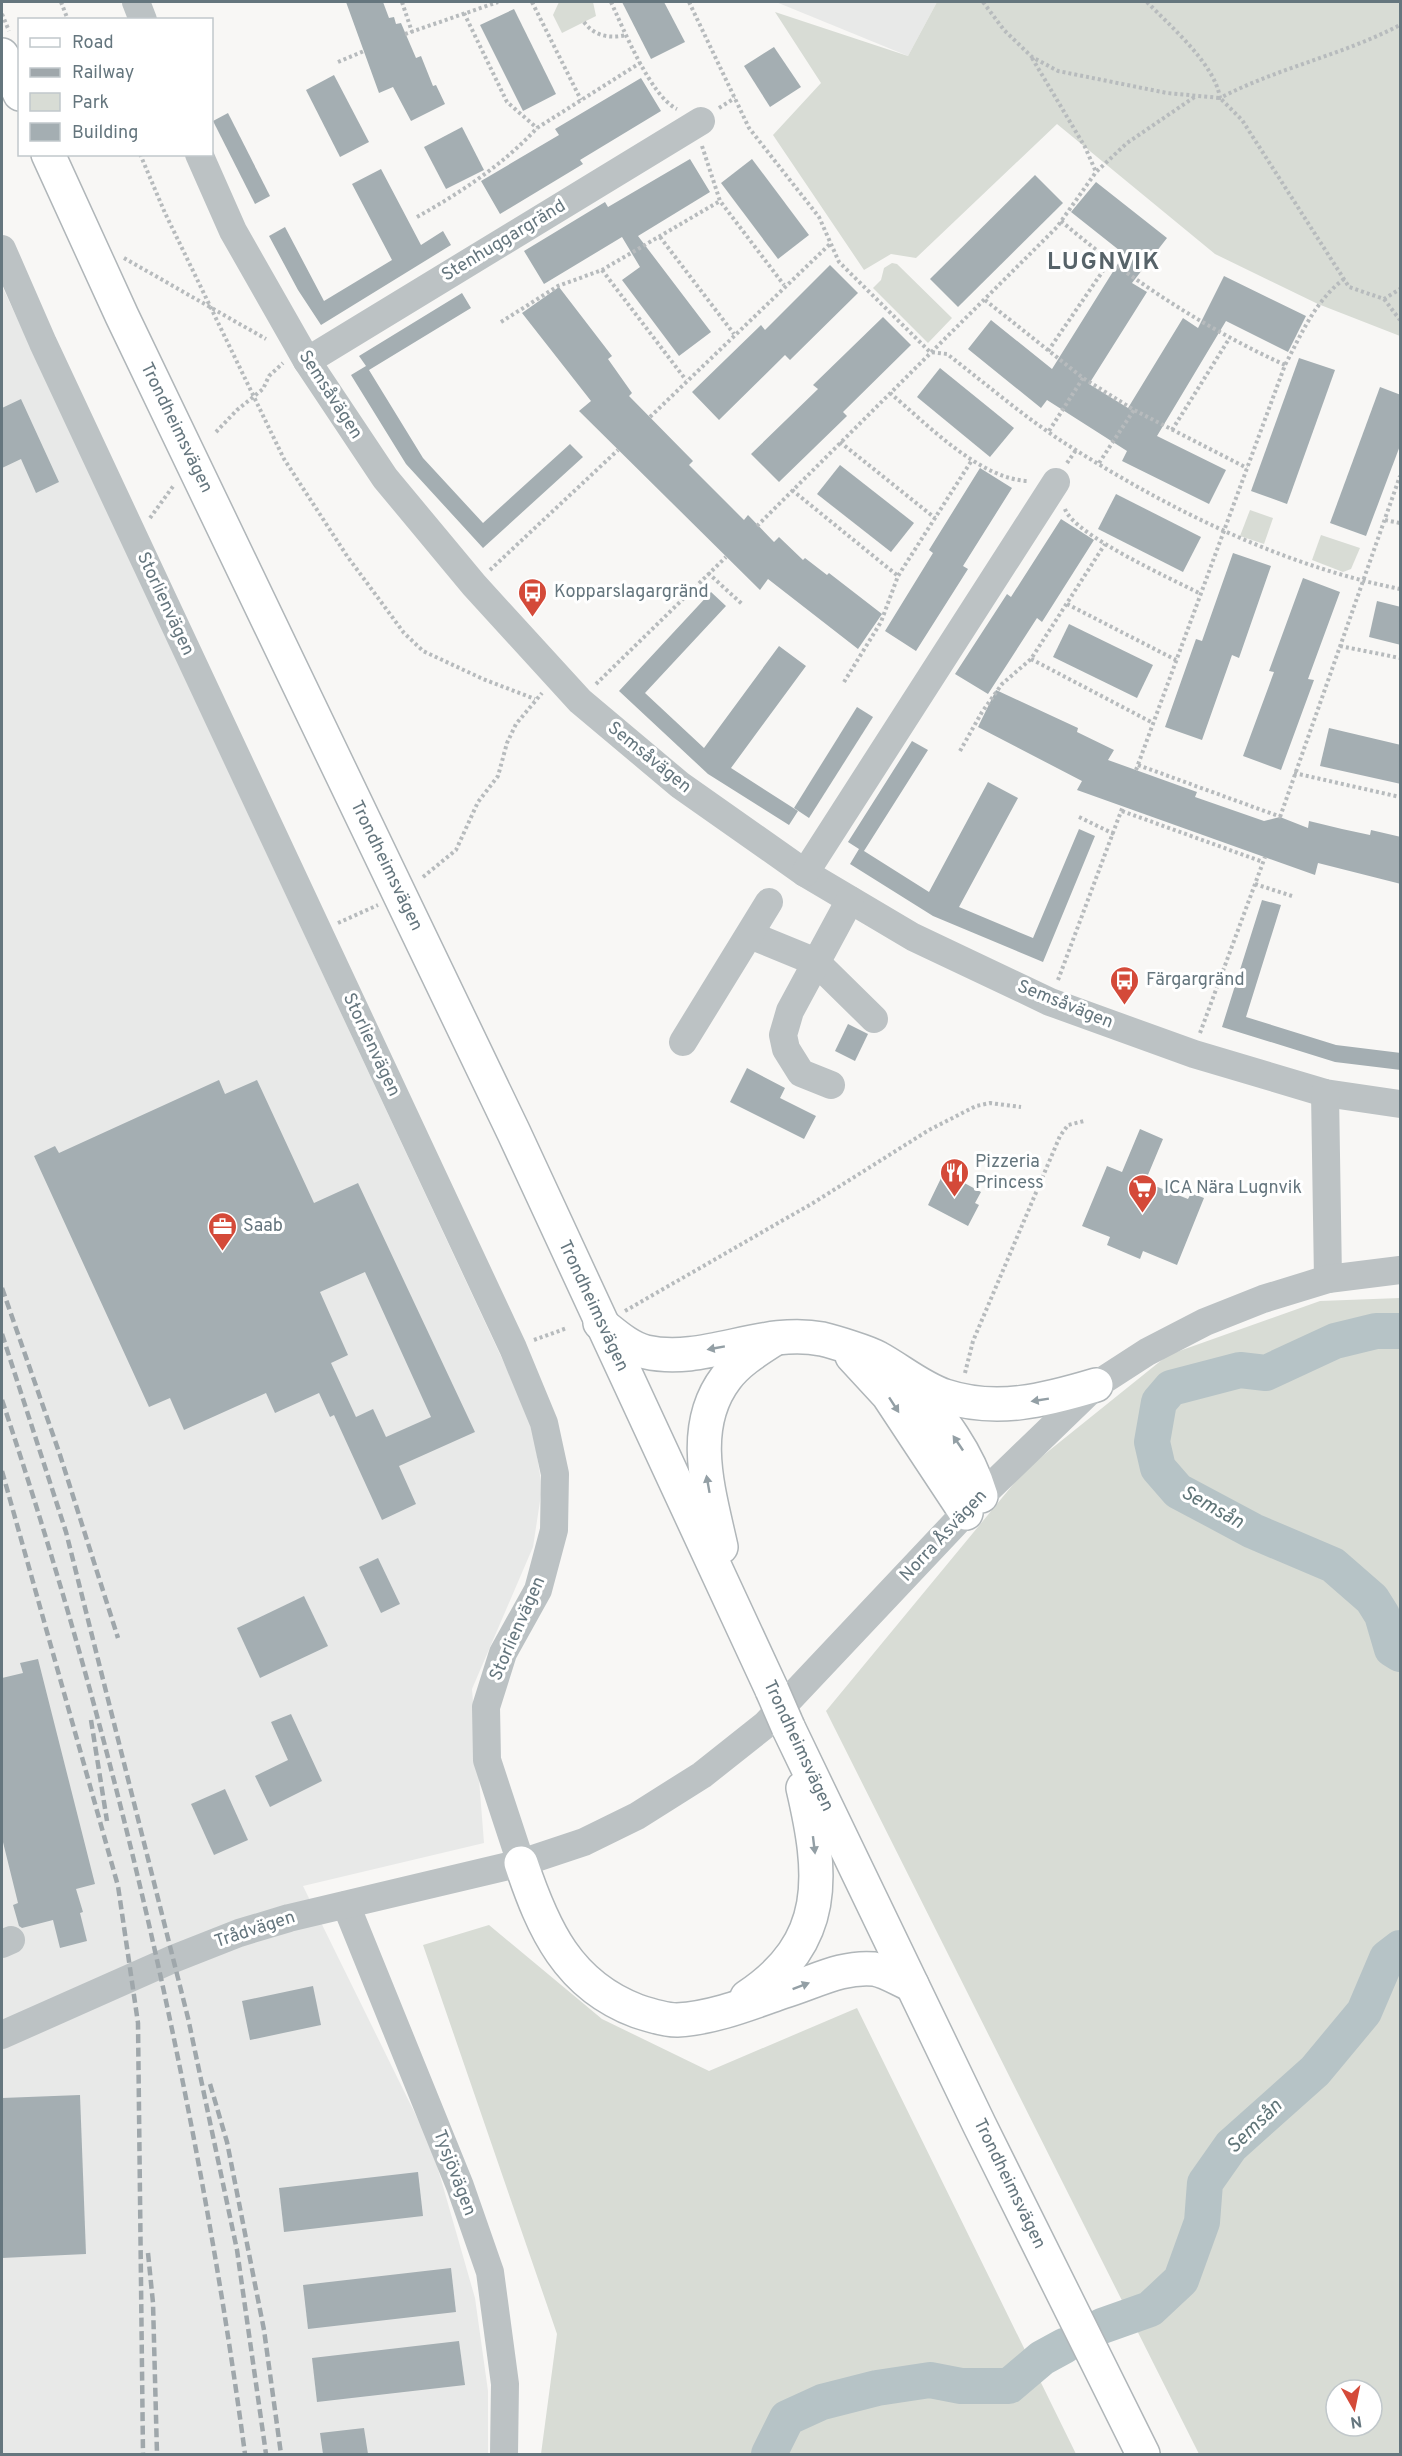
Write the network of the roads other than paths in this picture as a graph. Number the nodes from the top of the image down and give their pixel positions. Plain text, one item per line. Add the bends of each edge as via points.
1 (136, 2) edge
2 (142, 18) edge
3 (2, 55) edge
4 (18, 90) edge
5 (701, 121) dead end
6 (49, 156) edge
7 (201, 156) edge
8 (2, 249) edge
9 (300, 349) junction
10 (1056, 482) dead end
11 (805, 873) junction
12 (850, 900) junction
13 (769, 902) dead end
14 (750, 935) junction
15 (816, 962) junction
16 (874, 1019) dead end
17 (683, 1042) dead end
18 (831, 1085) dead end
19 (1324, 1093) junction
20 (1401, 1104) edge
21 (1401, 1270) edge
22 (1328, 1279) junction
23 (611, 1318) junction
24 (774, 1339) junction
25 (842, 1347) junction
26 (903, 1375) junction
27 (1096, 1385) junction
28 (974, 1505) junction
29 (733, 1603) junction
30 (784, 1691) junction
31 (788, 1727) junction
32 (521, 1863) junction
33 (346, 1905) junction
34 (912, 1985) junction
35 (726, 2011) junction
36 (2, 2035) edge
37 (504, 2454) edge
38 (1143, 2454) edge

1 - 2 street
3 - 4 main road
5 - 9 street, Stenhuggargränd
6 - 23 main road, Trondheimsvägen via 514,1133
7 - 9 street, Semsåvägen via 234,231
8 - 32 street, Storlienvägen via 513,1348 544,1424 555,1474 554,1530 538,1590 503,1653 486,1707 487,1760
9 - 11 street, Semsåvägen via 385,478 474,585 580,701 680,785
10 - 11 street
11 - 12 street, Semsåvägen
12 - 15 street
12 - 19 street, Semsåvägen via 913,937 1050,1002 1194,1054
13 - 14 street
14 - 15 street
14 - 17 street
15 - 16 street
15 - 18 street via 784,1023 783,1035 786,1049 801,1073
19 - 20 street, Semsåvägen
19 - 22 street
21 - 22 street, Norra Åsvägen
22 - 27 street, Norra Åsvägen via 1205,1322 1147,1352
24 -> 23 main road via 665,1354 644,1352 623,1341
23 - 29 main road, Trondheimsvägen
24 - 25 main road via 823,1339
29 -> 24 main road via 706,1480 706,1423 727,1377
25 - 26 main road via 876,1357
25 -> 28 main road via 888,1395
27 -> 26 main road via 1050,1399 1011,1405 944,1396
28 -> 26 main road via 969,1459
27 - 28 street, Norra Åsvägen
28 - 30 street, Norra Åsvägen
29 - 30 main road, Trondheimsvägen
30 - 31 main road, Trondheimsvägen, bridge
30 - 32 street, Norra Åsvägen via 765,1725 702,1775 637,1816 584,1842
31 - 34 main road, Trondheimsvägen
31 -> 35 main road via 812,1832 817,1871 814,1899 807,1931 796,1954 778,1973
32 - 33 street, Trådvägen
32 - 35 main road via 536,1909 561,1954 613,2002 675,2020
33 - 36 street, Trådvägen via 239,1933
33 - 37 street, Tysjövägen via 460,2186 490,2272 505,2384
35 -> 34 main road via 840,1971 877,1969
34 - 38 main road, Trondheimsvägen

